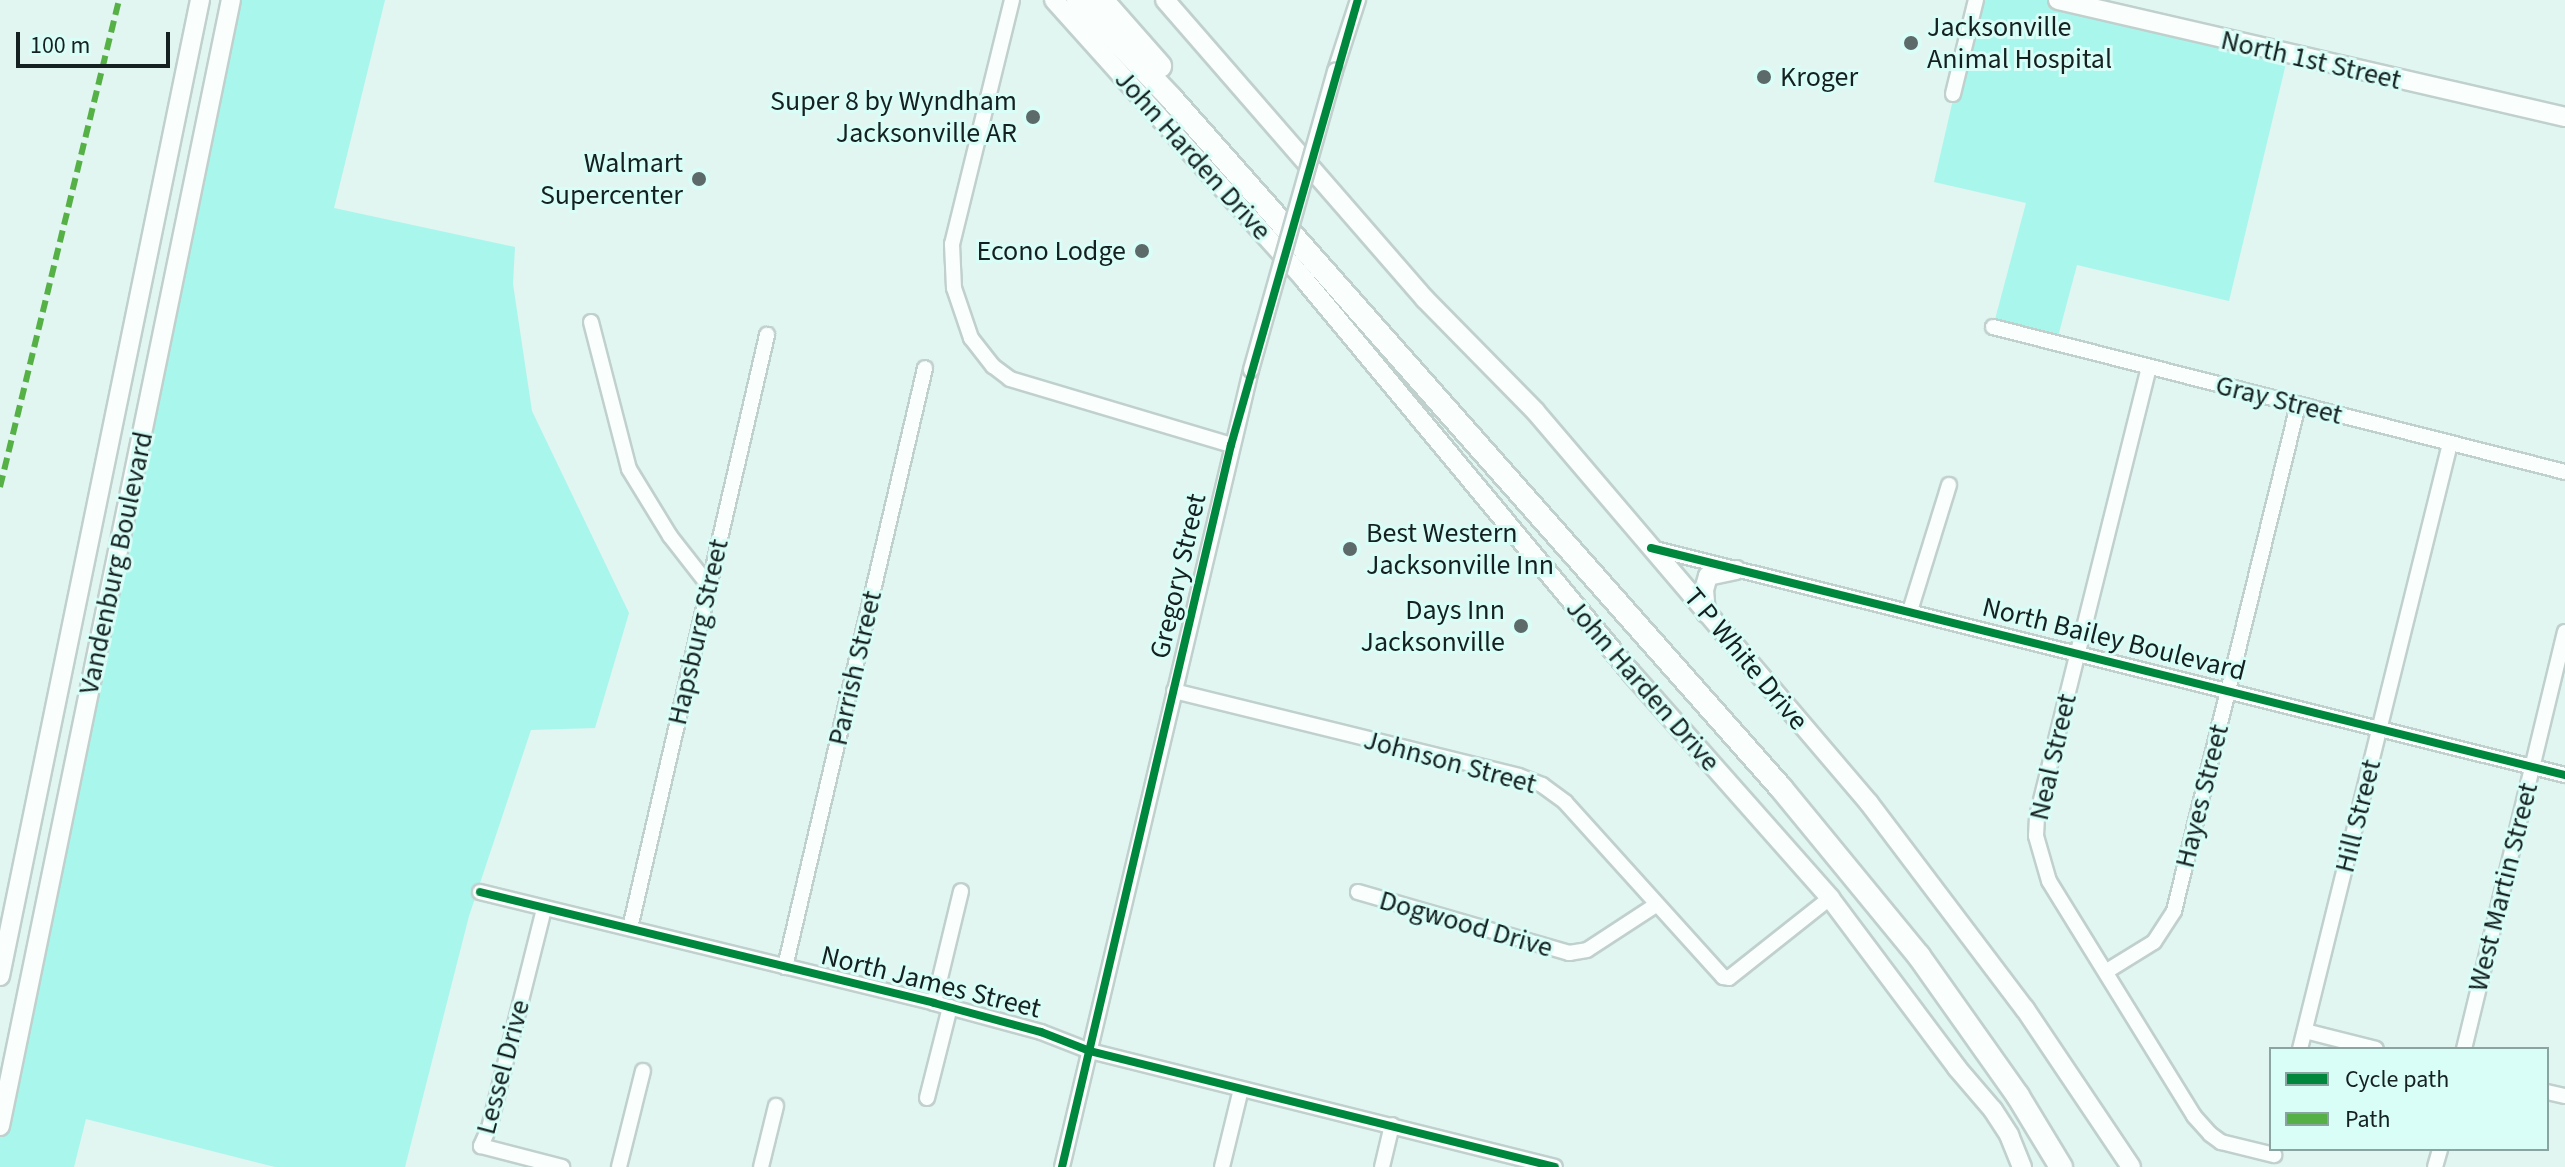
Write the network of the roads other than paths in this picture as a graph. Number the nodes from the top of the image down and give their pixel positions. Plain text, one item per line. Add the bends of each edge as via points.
1 (200, 0) edge
2 (231, 0) edge
3 (1012, 0) edge
4 (1054, 0) edge
5 (1078, 0) edge
6 (1102, 0) edge
7 (1165, 0) edge
8 (1358, 0) edge
9 (1976, 0) edge
10 (2058, 0) edge
11 (1953, 94) dead end
12 (2565, 117) edge
13 (148, 250) junction
14 (178, 257) junction
15 (591, 322) dead end
16 (1993, 327) dead end
17 (767, 335) dead end
18 (2149, 367) junction
19 (925, 368) dead end
20 (2298, 405) junction
21 (2450, 444) junction
22 (1231, 445) junction
23 (2565, 472) edge
24 (1949, 485) dead end
25 (1651, 548) junction
26 (1736, 570) junction
27 (709, 586) junction
28 (1910, 611) junction
29 (1706, 613) junction
30 (2565, 632) edge
31 (2077, 652) junction
32 (2227, 690) junction
33 (1174, 691) junction
34 (2379, 729) junction
35 (2532, 767) junction
36 (2565, 775) edge
37 (961, 891) dead end
38 (480, 892) dead end
39 (1358, 892) dead end
40 (1830, 898) junction
41 (1656, 905) junction
42 (544, 909) junction
43 (630, 928) junction
44 (785, 967) junction
45 (2107, 971) junction
46 (0, 976) edge
47 (934, 1003) junction
48 (950, 1007) junction
49 (2305, 1031) junction
50 (2301, 1047) edge
51 (2368, 1047) edge
52 (2464, 1047) edge
53 (1090, 1051) junction
54 (643, 1071) dead end
55 (1241, 1089) junction
56 (927, 1098) dead end
57 (776, 1106) dead end
58 (1392, 1125) junction
59 (0, 1126) edge
60 (2273, 1157) edge
61 (562, 1167) edge
62 (619, 1167) edge
63 (761, 1167) edge
64 (1062, 1167) edge
65 (1222, 1167) edge
66 (1382, 1167) edge
67 (1555, 1167) edge
68 (2022, 1167) edge
69 (2061, 1167) edge
70 (2074, 1167) edge
71 (2131, 1167) edge

1 - 13 main road, Vandenburg Boulevard
2 - 14 main road, Vandenburg Boulevard
3 - 22 street via 952,244 954,288 971,338 1010,379
4 - 40 main road, John Harden Drive via 1304,279 1633,675
5 - 69 highway via 1171,98 1790,799 1919,956
6 - 70 highway via 1842,842 1960,993
7 - 25 main road, T P White Drive via 1425,299 1535,411
8 - 22 street, Gregory Street, bridge
9 - 11 street
10 - 12 main road, North 1st Street
13 - 14 main road
13 - 46 main road, Vandenburg Boulevard
14 - 59 main road, Vandenburg Boulevard
15 - 27 street via 629,469
16 - 18 street, Gray Street
17 - 27 street, Hapsburg Street
18 - 20 street, Gray Street
18 - 31 street, Neal Street
19 - 44 street, Parrish Street
20 - 21 street, Gray Street
20 - 32 street, Hayes Street
21 - 23 street, Gray Street
21 - 34 street, Hill Street
22 - 33 street, Gregory Street
24 - 28 street
25 - 26 street, North Bailey Boulevard
25 - 29 main road, T P White Drive
26 - 28 street, North Bailey Boulevard
26 - 29 main road via 1708,576
27 - 43 street, Hapsburg Street
28 - 31 street, North Bailey Boulevard
29 - 71 main road, T P White Drive via 1945,899
30 - 35 street, West Martin Street
31 - 32 street, North Bailey Boulevard
31 - 45 street, Neal Street via 2036,836 2049,881
32 - 34 street, North Bailey Boulevard
32 - 45 street, Hayes Street via 2174,911 2154,942
33 - 41 street, Johnson Street via 1529,779 1565,802
33 - 53 street, Gregory Street
34 - 35 street, North Bailey Boulevard
34 - 49 street, Hill Street
35 - 36 street, North Bailey Boulevard
35 - 52 street, West Martin Street
37 - 47 street
38 - 42 street, North James Street
39 - 41 street, Dogwood Drive via 1569,953 1587,950
40 - 41 street, Johnson Street via 1729,978
40 - 68 main road, John Harden Drive via 1993,1110
42 - 43 street, North James Street
42 - 61 street, Lessel Drive via 481,1146
43 - 44 street, North James Street
44 - 47 street, North James Street
45 - 60 street, Neal Street via 2205,1130 2226,1144
47 - 48 street, North James Street
48 - 53 street, North James Street
48 - 56 street
49 - 50 street, Hill Street
49 - 51 street
53 - 55 street, North James Street
53 - 64 street, Gregory Street
54 - 62 street
55 - 58 street, North James Street
55 - 65 street
57 - 63 street
58 - 66 street
58 - 67 street, North James Street

